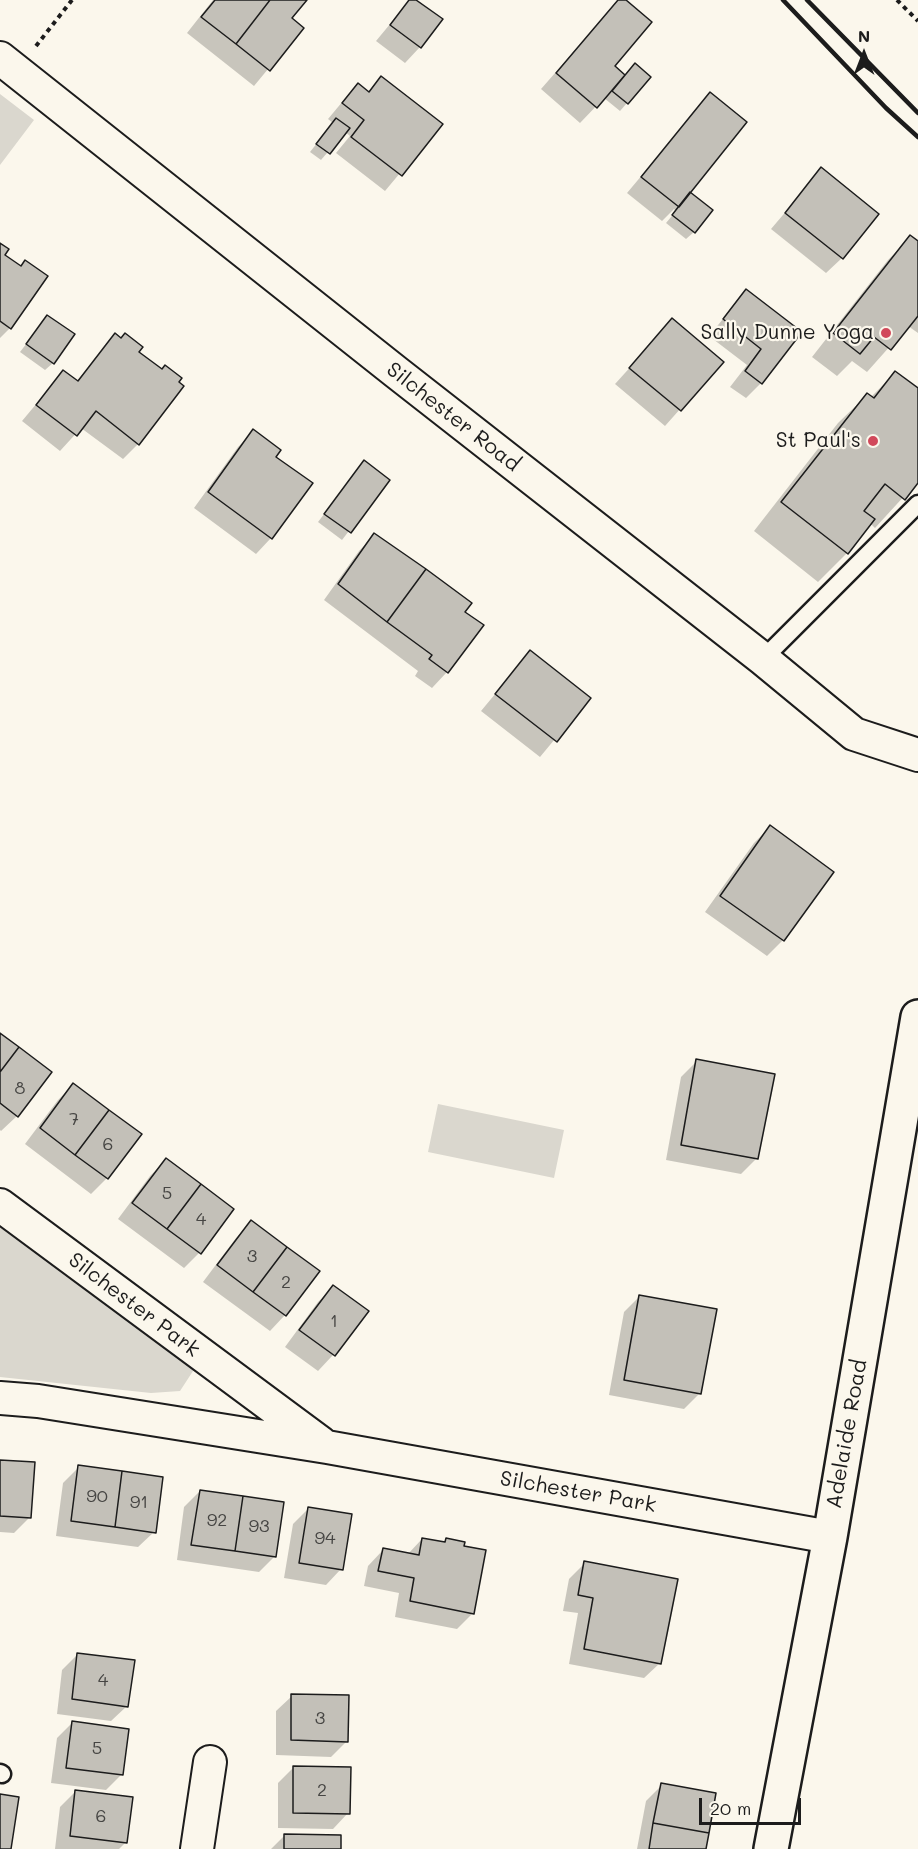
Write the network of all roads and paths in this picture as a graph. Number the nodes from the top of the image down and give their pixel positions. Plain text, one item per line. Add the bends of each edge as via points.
1 (72, 0) edge
2 (897, 0) edge
3 (918, 21) edge
4 (8, 64) edge
5 (918, 504) edge
6 (763, 659) junction
7 (918, 754) edge
8 (918, 1017) edge
9 (0, 1205) edge
10 (0, 1398) edge
11 (327, 1447) junction
12 (830, 1536) junction
13 (210, 1762) dead end
14 (197, 1849) edge
15 (771, 1849) edge

1 - 4 path
2 - 3 path
4 - 6 street, Silchester Road
5 - 6 lane
6 - 7 street, Silchester Road via 854,735
8 - 12 street, Adelaide Road
9 - 11 street, Silchester Park
10 - 11 street, Silchester Park
11 - 12 street, Silchester Park
12 - 15 street, Adelaide Road
13 - 14 street

